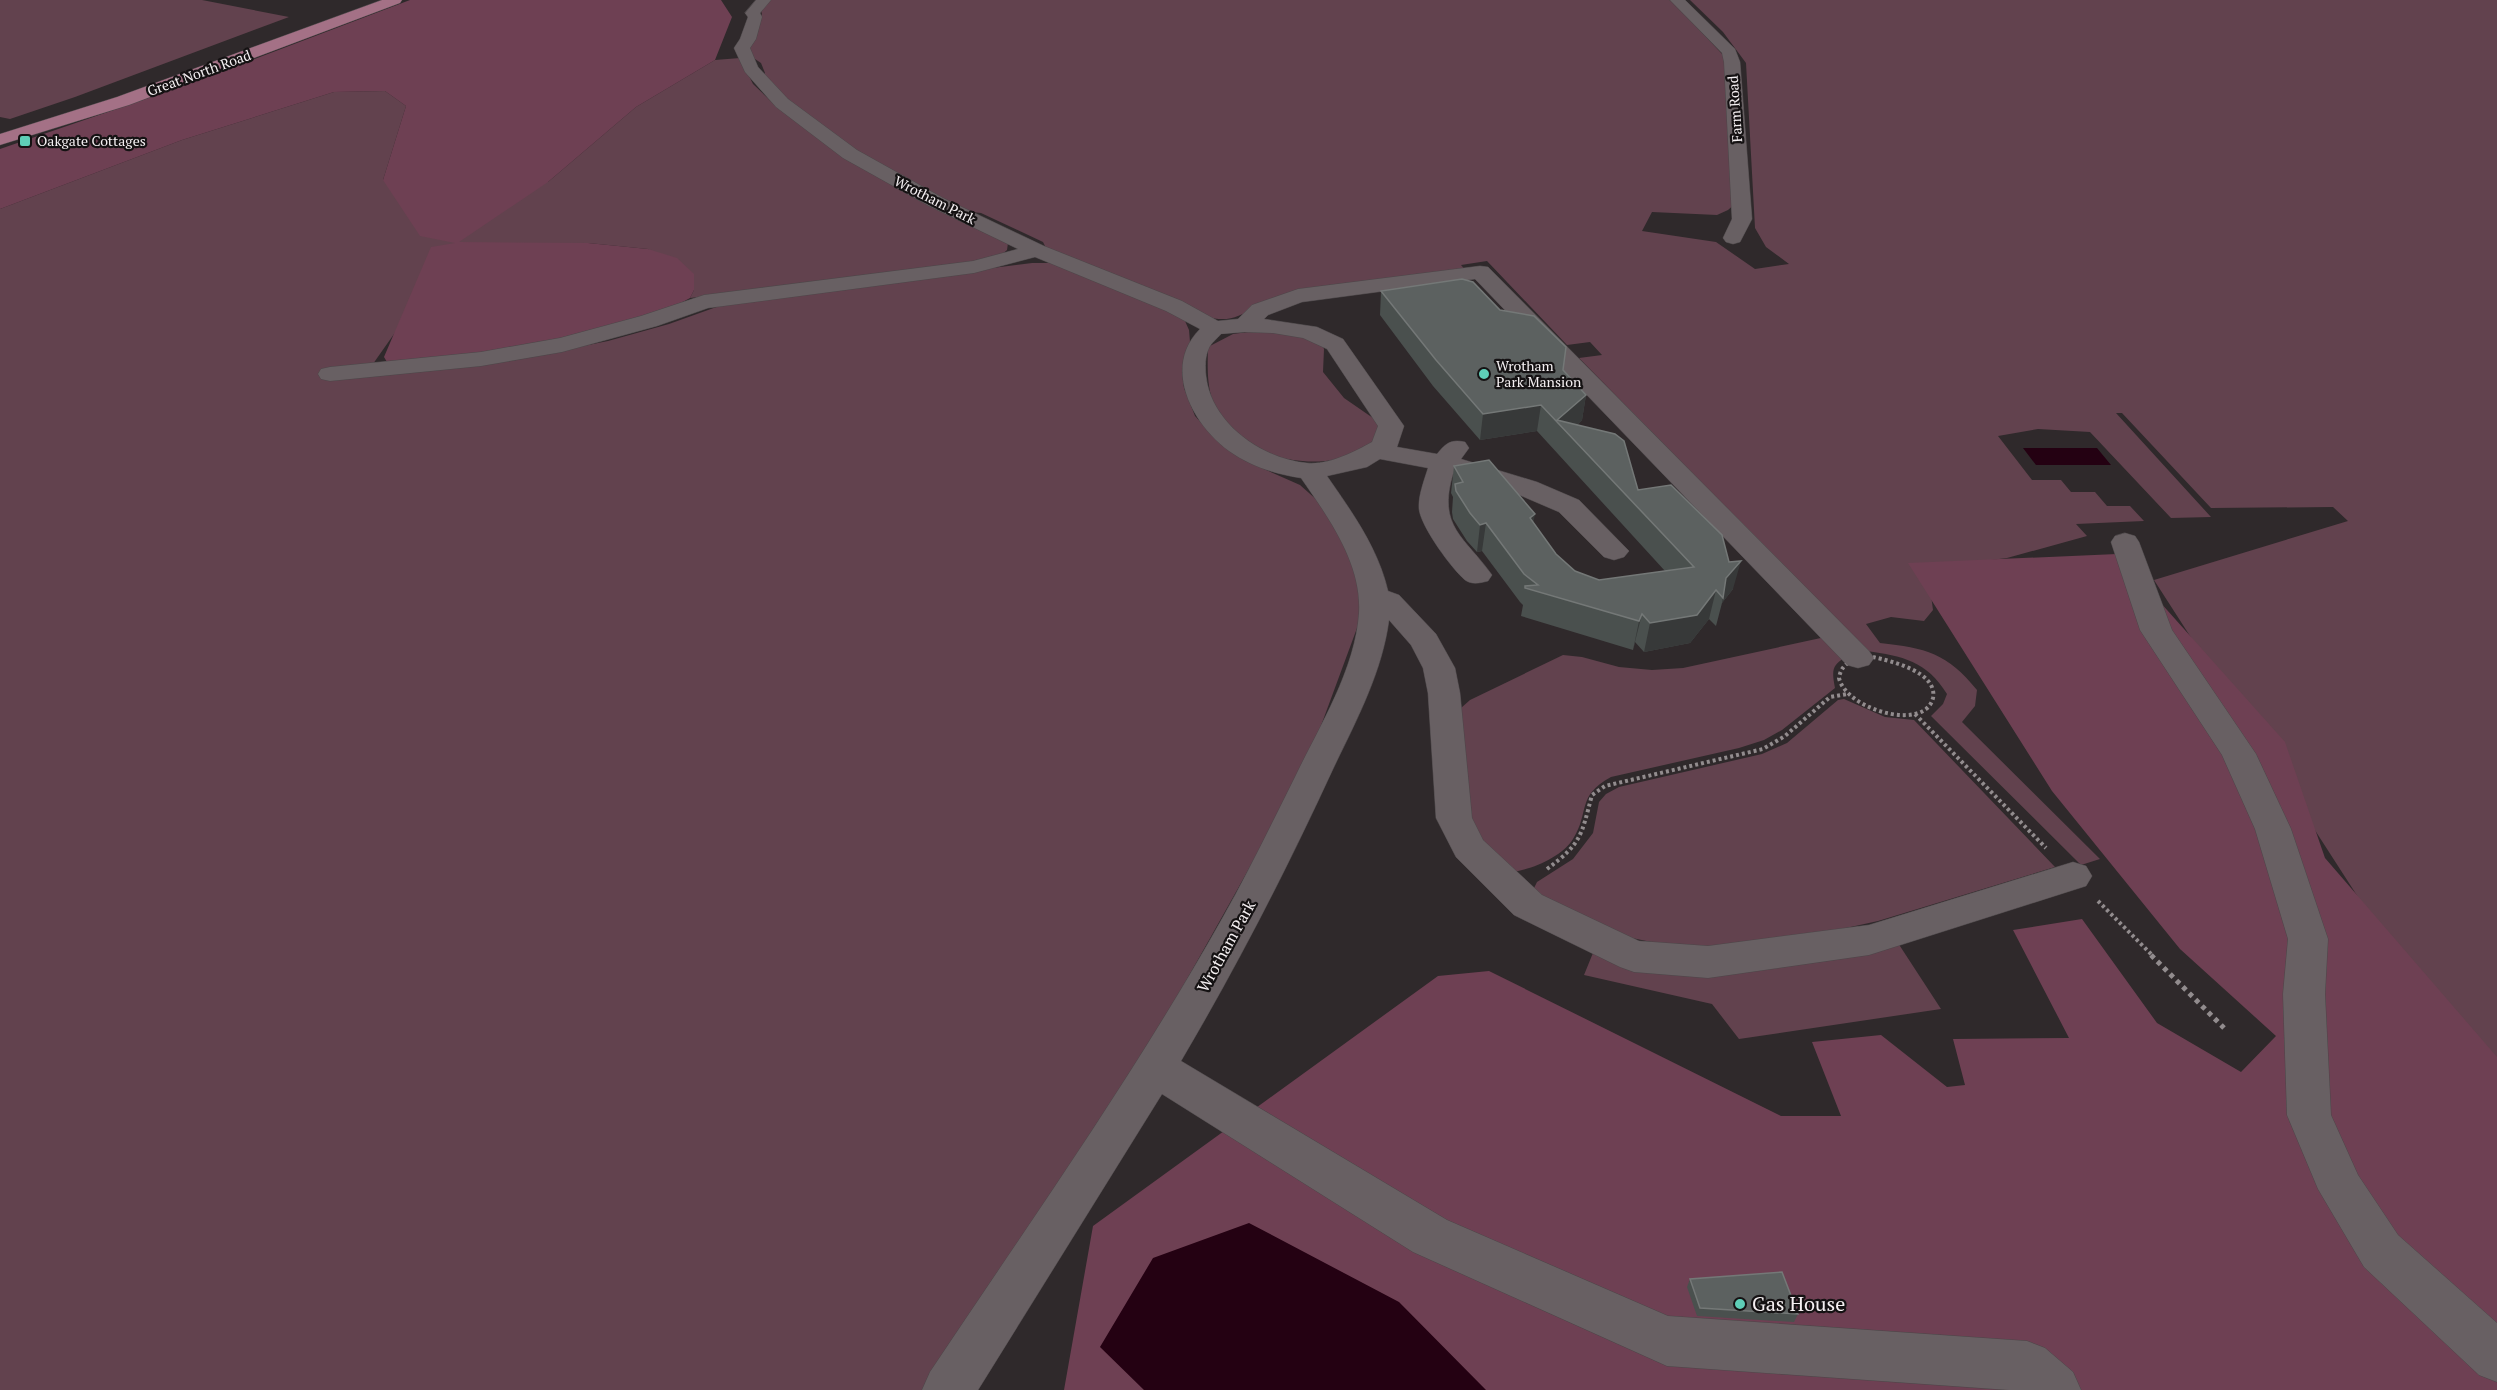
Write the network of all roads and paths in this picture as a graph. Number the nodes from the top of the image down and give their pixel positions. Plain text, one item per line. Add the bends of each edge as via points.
1 (395, 0) edge
2 (764, 0) edge
3 (1677, 0) edge
4 (0, 140) edge
5 (1733, 238) dead end
6 (1037, 250) junction
7 (1245, 325) junction
8 (1214, 328) junction
9 (330, 374) dead end
10 (1377, 451) junction
11 (1450, 456) junction
12 (1310, 472) junction
13 (2125, 542) dead end
14 (1614, 551) dead end
15 (1477, 574) dead end
16 (1372, 596) junction
17 (1858, 658) junction
18 (1847, 694) junction
19 (2073, 876) dead end
20 (1506, 886) junction
21 (1155, 1067) junction
22 (2497, 1357) edge
23 (948, 1390) edge
24 (2055, 1390) edge

1 - 4 main road, Great North Road via 166,85
2 - 6 lane, Wrotham Park via 752,13 755,17 742,48 751,69 782,103 850,154 936,202
3 - 5 lane, Farm Road via 1729,52 1732,62 1742,219
6 - 8 lane, Wrotham Park via 1174,306
6 - 9 lane via 974,267 704,302 562,345 481,359
7 - 8 lane
7 - 10 lane via 1309,332 1335,344 1391,426 1384,446
7 - 17 lane via 1260,310 1298,296 1479,272
8 - 12 lane via 1197,347 1194,374 1198,398 1212,420 1232,441 1264,462
10 - 11 lane
10 - 12 lane via 1358,461
11 - 14 lane via 1569,506
11 - 15 lane via 1435,488 1433,512 1457,553
12 - 16 lane, Wrotham Park via 1369,568
13 - 22 lane via 2156,630 2238,754 2273,829 2308,939 2304,994 2309,1115 2341,1189 2381,1251
16 - 20 lane via 1388,601 1425,641 1439,668 1454,818 1469,848
16 - 21 lane, Wrotham Park via 1375,611 1365,663 1288,832
17 - 18 path via 1848,662 1838,676
17 - 18 path via 1889,659 1918,672 1933,691 1932,701 1915,714 1901,715 1871,709
18 - 20 path via 1830,697 1785,736 1763,749 1605,786 1592,795 1581,837 1566,855 1548,869
19 - 20 lane via 1885,936 1708,962 1634,956 1528,905
21 - 23 lane, Wrotham Park
21 - 24 lane via 1430,1236 1666,1341 2027,1366

